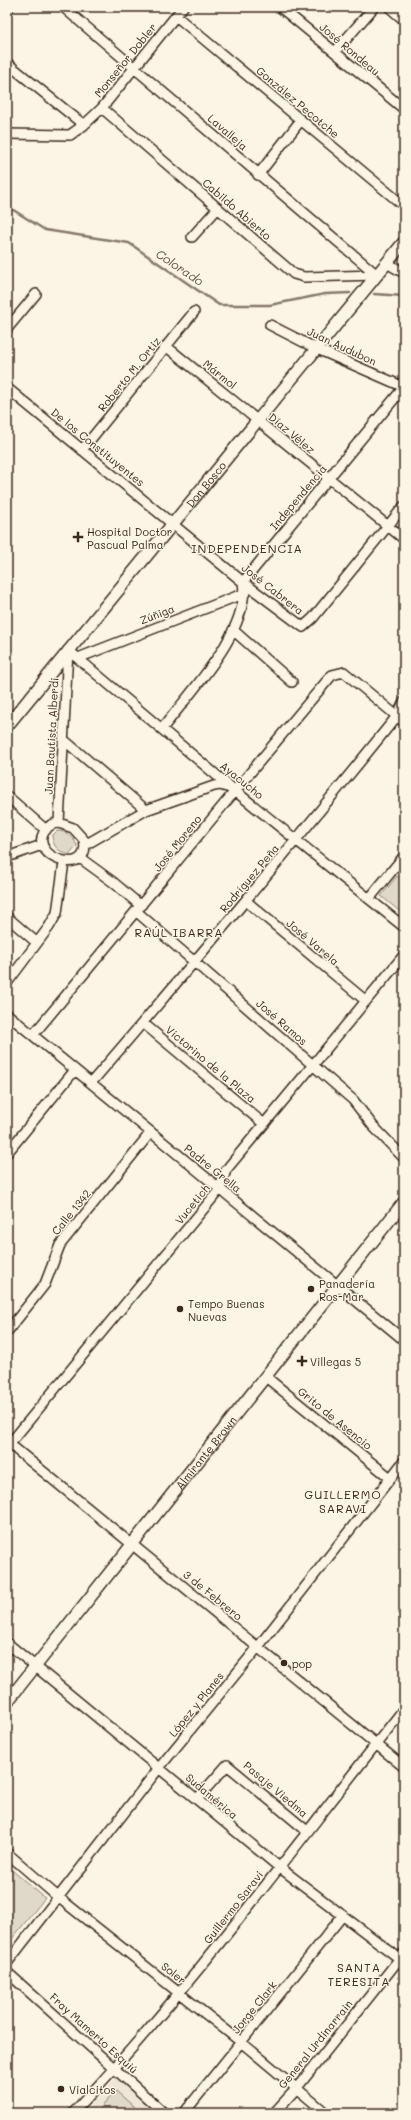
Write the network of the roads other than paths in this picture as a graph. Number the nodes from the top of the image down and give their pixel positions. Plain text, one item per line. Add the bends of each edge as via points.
1 (9, 7) edge
2 (63, 7) edge
3 (183, 7) edge
4 (282, 7) edge
5 (374, 7) edge
6 (389, 7) edge
7 (7, 10) edge
8 (176, 16) junction
9 (404, 20) edge
10 (335, 52) junction
11 (7, 63) edge
12 (135, 67) junction
13 (102, 108) junction
14 (404, 109) edge
15 (301, 120) junction
16 (84, 125) junction
17 (7, 134) edge
18 (258, 174) junction
19 (404, 206) edge
20 (218, 208) junction
21 (192, 237) dead end
22 (404, 242) edge
23 (387, 263) junction
24 (404, 273) edge
25 (377, 275) junction
26 (36, 294) dead end
27 (194, 312) dead end
28 (270, 325) dead end
29 (7, 329) edge
30 (167, 347) junction
31 (317, 349) junction
32 (404, 387) edge
33 (7, 388) edge
34 (258, 420) junction
35 (82, 450) junction
36 (329, 479) junction
37 (404, 506) edge
38 (173, 524) junction
39 (387, 526) junction
40 (404, 539) edge
41 (243, 582) junction
42 (245, 593) junction
43 (233, 630) junction
44 (68, 650) junction
45 (78, 658) junction
46 (292, 682) dead end
47 (404, 702) edge
48 (401, 719) edge
49 (7, 726) edge
50 (162, 729) junction
51 (64, 740) junction
52 (234, 790) junction
53 (7, 796) edge
54 (146, 810) junction
55 (59, 823) junction
56 (46, 830) junction
57 (297, 840) junction
58 (42, 845) junction
59 (85, 845) junction
60 (404, 856) edge
61 (7, 857) edge
62 (80, 858) junction
63 (64, 862) junction
64 (369, 899) junction
65 (246, 901) junction
66 (139, 909) junction
67 (7, 917) edge
68 (404, 927) edge
69 (36, 942) junction
70 (404, 955) edge
71 (195, 962) junction
72 (7, 983) edge
73 (366, 1001) junction
74 (7, 1014) edge
75 (143, 1023) junction
76 (33, 1035) junction
77 (313, 1064) junction
78 (75, 1070) junction
79 (91, 1083) junction
80 (264, 1124) junction
81 (151, 1132) junction
82 (7, 1152) edge
83 (404, 1158) edge
84 (220, 1189) junction
85 (404, 1202) edge
86 (337, 1285) junction
87 (7, 1332) edge
88 (404, 1340) edge
89 (266, 1377) junction
90 (8, 1445) edge
91 (404, 1461) edge
92 (390, 1477) junction
93 (132, 1545) junction
94 (7, 1643) edge
95 (258, 1647) junction
96 (35, 1666) junction
97 (7, 1702) edge
98 (404, 1709) edge
99 (376, 1744) junction
100 (404, 1767) edge
101 (159, 1768) junction
102 (197, 1799) junction
103 (307, 1831) junction
104 (7, 1852) edge
105 (279, 1867) junction
106 (58, 1897) junction
107 (343, 1915) junction
108 (403, 1958) edge
109 (7, 1963) edge
110 (7, 1972) edge
111 (180, 1994) junction
112 (241, 2042) junction
113 (115, 2068) junction
114 (296, 2089) junction
115 (73, 2113) edge
116 (164, 2113) edge
117 (184, 2113) edge
118 (274, 2113) edge
119 (326, 2113) edge

1 - 7 street
2 - 12 street, Lavalleja
3 - 8 street, Monseñor Dobler
4 - 10 street, José Rondeau
5 - 10 street
6 - 9 street
8 - 12 street, Monseñor Dobler
8 - 15 street, González Pecotche
10 - 14 street, José Rondeau
11 - 16 street
12 - 13 street, Monseñor Dobler
12 - 18 street, Lavalleja
13 - 16 street, Monseñor Dobler
13 - 20 street, Cabildo Abierto
15 - 18 street
15 - 19 street, González Pecotche
16 - 17 street via 70,135
18 - 25 street, Lavalleja
20 - 21 street
20 - 25 street, Cabildo Abierto via 294,274 304,277
22 - 23 main road, Don Bosco
23 - 24 street
23 - 25 main road, Don Bosco
25 - 31 main road, Don Bosco
26 - 29 street
27 - 30 street, Roberto M. Ortiz
28 - 31 street, Juan Audubon
30 - 34 street, Mármol
30 - 35 street, Roberto M. Ortiz
31 - 32 street, Juan Audubon
31 - 34 main road, Don Bosco
32 - 36 street, Independencia
33 - 35 street, De los Constituyentes
34 - 36 street, Díaz Vélez
34 - 38 main road, Don Bosco
35 - 38 street, De los Constituyentes
36 - 39 street, Díaz Vélez
36 - 41 street, Independencia
37 - 39 street
38 - 41 street, José Cabrera
38 - 44 main road, Don Bosco
39 - 40 street, Díaz Vélez
39 - 41 street, José Cabrera via 314,618 303,627
41 - 42 street
42 - 43 street
42 - 45 street, Zúñiga
43 - 46 street
43 - 50 street via 214,661
44 - 45 street, Ayacucho
44 - 49 main road, Don Bosco
44 - 51 street, Juan Bautista Alberdi
45 - 50 street, Ayacucho
47 - 48 street, Rodríguez Peña
48 - 52 street, José Moreno via 344,672 332,675
48 - 57 street, Rodríguez Peña
50 - 52 street, Ayacucho
51 - 54 street
51 - 55 street, Juan Bautista Alberdi
52 - 54 street via 220,785 214,786
52 - 57 street, Ayacucho
52 - 66 street, José Moreno
53 - 56 street
54 - 59 street
55 - 56 street via 48,826
55 - 59 street via 73,828 82,837
56 - 58 street
57 - 64 street, Ayacucho
57 - 65 street, Rodríguez Peña
58 - 61 street
58 - 63 street via 48,853
59 - 62 street
60 - 64 street
62 - 63 street
62 - 66 street, José Ramos via 113,882
63 - 69 street via 56,914
64 - 68 street, Ayacucho
65 - 71 street, Rodríguez Peña
65 - 73 street, José Varela
66 - 71 street, José Ramos
66 - 76 street, José Moreno
67 - 69 street
69 - 72 street
70 - 73 street, Vucetich
71 - 75 street, Rodríguez Peña
71 - 77 street, José Ramos
73 - 77 street, Vucetich
74 - 76 street, Padre Grella
75 - 79 street, Rodríguez Peña
75 - 80 street, Victorino de la Plaza
76 - 78 street, Padre Grella
77 - 80 street, Vucetich
77 - 83 street, José Ramos via 353,1100 373,1126
78 - 79 street, Padre Grella
78 - 82 street
79 - 81 street, Padre Grella
80 - 84 street, Vucetich via 226,1170
81 - 84 street, Padre Grella
81 - 87 street, Calle 1342 via 60,1245 45,1284
84 - 86 street, Padre Grella
84 - 90 street, Vucetich
85 - 86 main road, Almirante Brown
86 - 88 street, Padre Grella
86 - 89 main road, Almirante Brown
89 - 92 street, Grito de Asencio
89 - 93 main road, Almirante Brown
90 - 93 street, 3 de Febrero
91 - 92 street, López y Planes
92 - 95 street, López y Planes
93 - 95 street, 3 de Febrero
93 - 96 main road, Almirante Brown
94 - 96 street, Sudamérica
95 - 99 street, 3 de Febrero
95 - 101 street, López y Planes
96 - 97 main road, Almirante Brown
96 - 101 street, Sudamérica
98 - 99 street, Guillermo Saravi
99 - 100 street, 3 de Febrero
99 - 103 street, Guillermo Saravi
101 - 102 street, Sudamérica
101 - 106 street, López y Planes
102 - 103 street, Pasaje Viedma via 227,1765
102 - 105 street, Sudamérica
103 - 105 street, Guillermo Saravi
104 - 106 street, Soler
105 - 107 street, Sudamérica
105 - 111 street, Guillermo Saravi
106 - 109 street, López y Planes
106 - 111 street, Soler
107 - 108 street, Sudamérica
107 - 112 street, Jorge Clark
108 - 114 street, General Urdinarrain
110 - 113 street, Fray Mamerto Esquiú
111 - 112 street, Soler
111 - 113 street, Guillermo Saravi
112 - 114 street, Soler
112 - 117 street, Jorge Clark
113 - 115 street, Guillermo Saravi
113 - 116 street, Fray Mamerto Esquiú
114 - 118 street, General Urdinarrain
114 - 119 street, Soler

